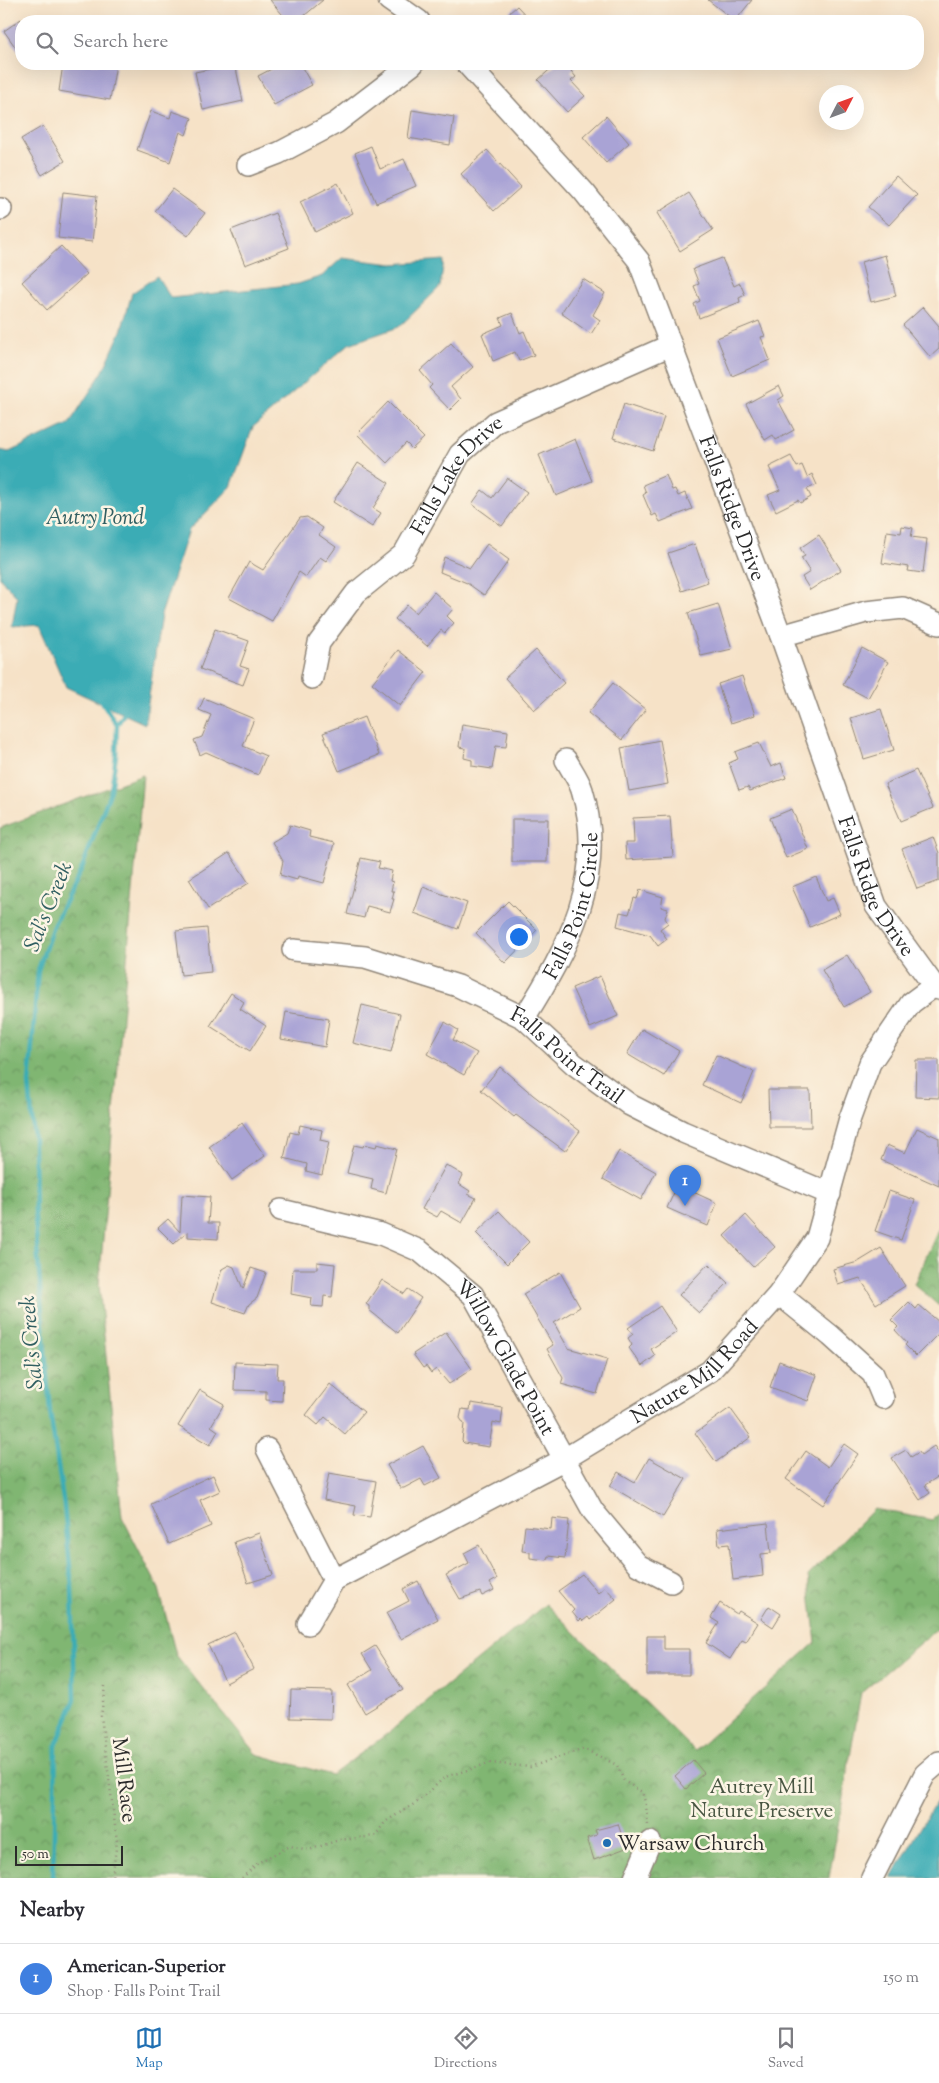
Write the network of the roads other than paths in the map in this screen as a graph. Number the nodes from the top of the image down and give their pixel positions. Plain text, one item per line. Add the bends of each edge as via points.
1 (389, 0) edge
2 (410, 15) edge
3 (405, 70) edge
4 (472, 70) edge
5 (248, 165) dead end
6 (671, 345) junction
7 (939, 624) edge
8 (781, 636) junction
9 (312, 678) dead end
10 (566, 760) dead end
11 (293, 950) dead end
12 (937, 987) edge
13 (524, 1018) junction
14 (830, 1194) junction
15 (281, 1210) dead end
16 (779, 1294) junction
17 (883, 1398) dead end
18 (266, 1449) dead end
19 (563, 1460) junction
20 (334, 1580) junction
21 (671, 1582) dead end
22 (308, 1624) dead end
23 (939, 1762) edge
24 (650, 1842) road end
25 (635, 1878) edge
26 (872, 1878) edge

1 - 2 street
3 - 5 street via 336,123 279,153
4 - 6 street, Falls Ridge Drive via 584,192 639,261
6 - 8 street, Falls Ridge Drive
6 - 9 street, Falls Lake Drive via 496,422 460,454 404,554 356,593 319,643
7 - 8 street via 903,608 866,612
8 - 12 street, Falls Ridge Drive via 876,906
10 - 13 street, Falls Point Circle via 582,789 590,831 588,878 577,922 554,970
11 - 13 street, Falls Point Trail via 365,957 458,986
12 - 14 street, Nature Mill Road via 911,1003 870,1063 850,1118
13 - 14 street, Falls Point Trail via 574,1064 630,1105 683,1132
14 - 16 street, Nature Mill Road via 817,1238
15 - 19 street, Willow Glade Point via 381,1234 420,1251 473,1294 535,1403
16 - 17 street via 873,1374
16 - 19 street, Nature Mill Road via 710,1371
18 - 20 street
19 - 20 street, Nature Mill Road
19 - 21 street, Willow Glade Point via 593,1511 638,1565
20 - 22 street
23 - 26 street via 925,1774
24 - 25 street

